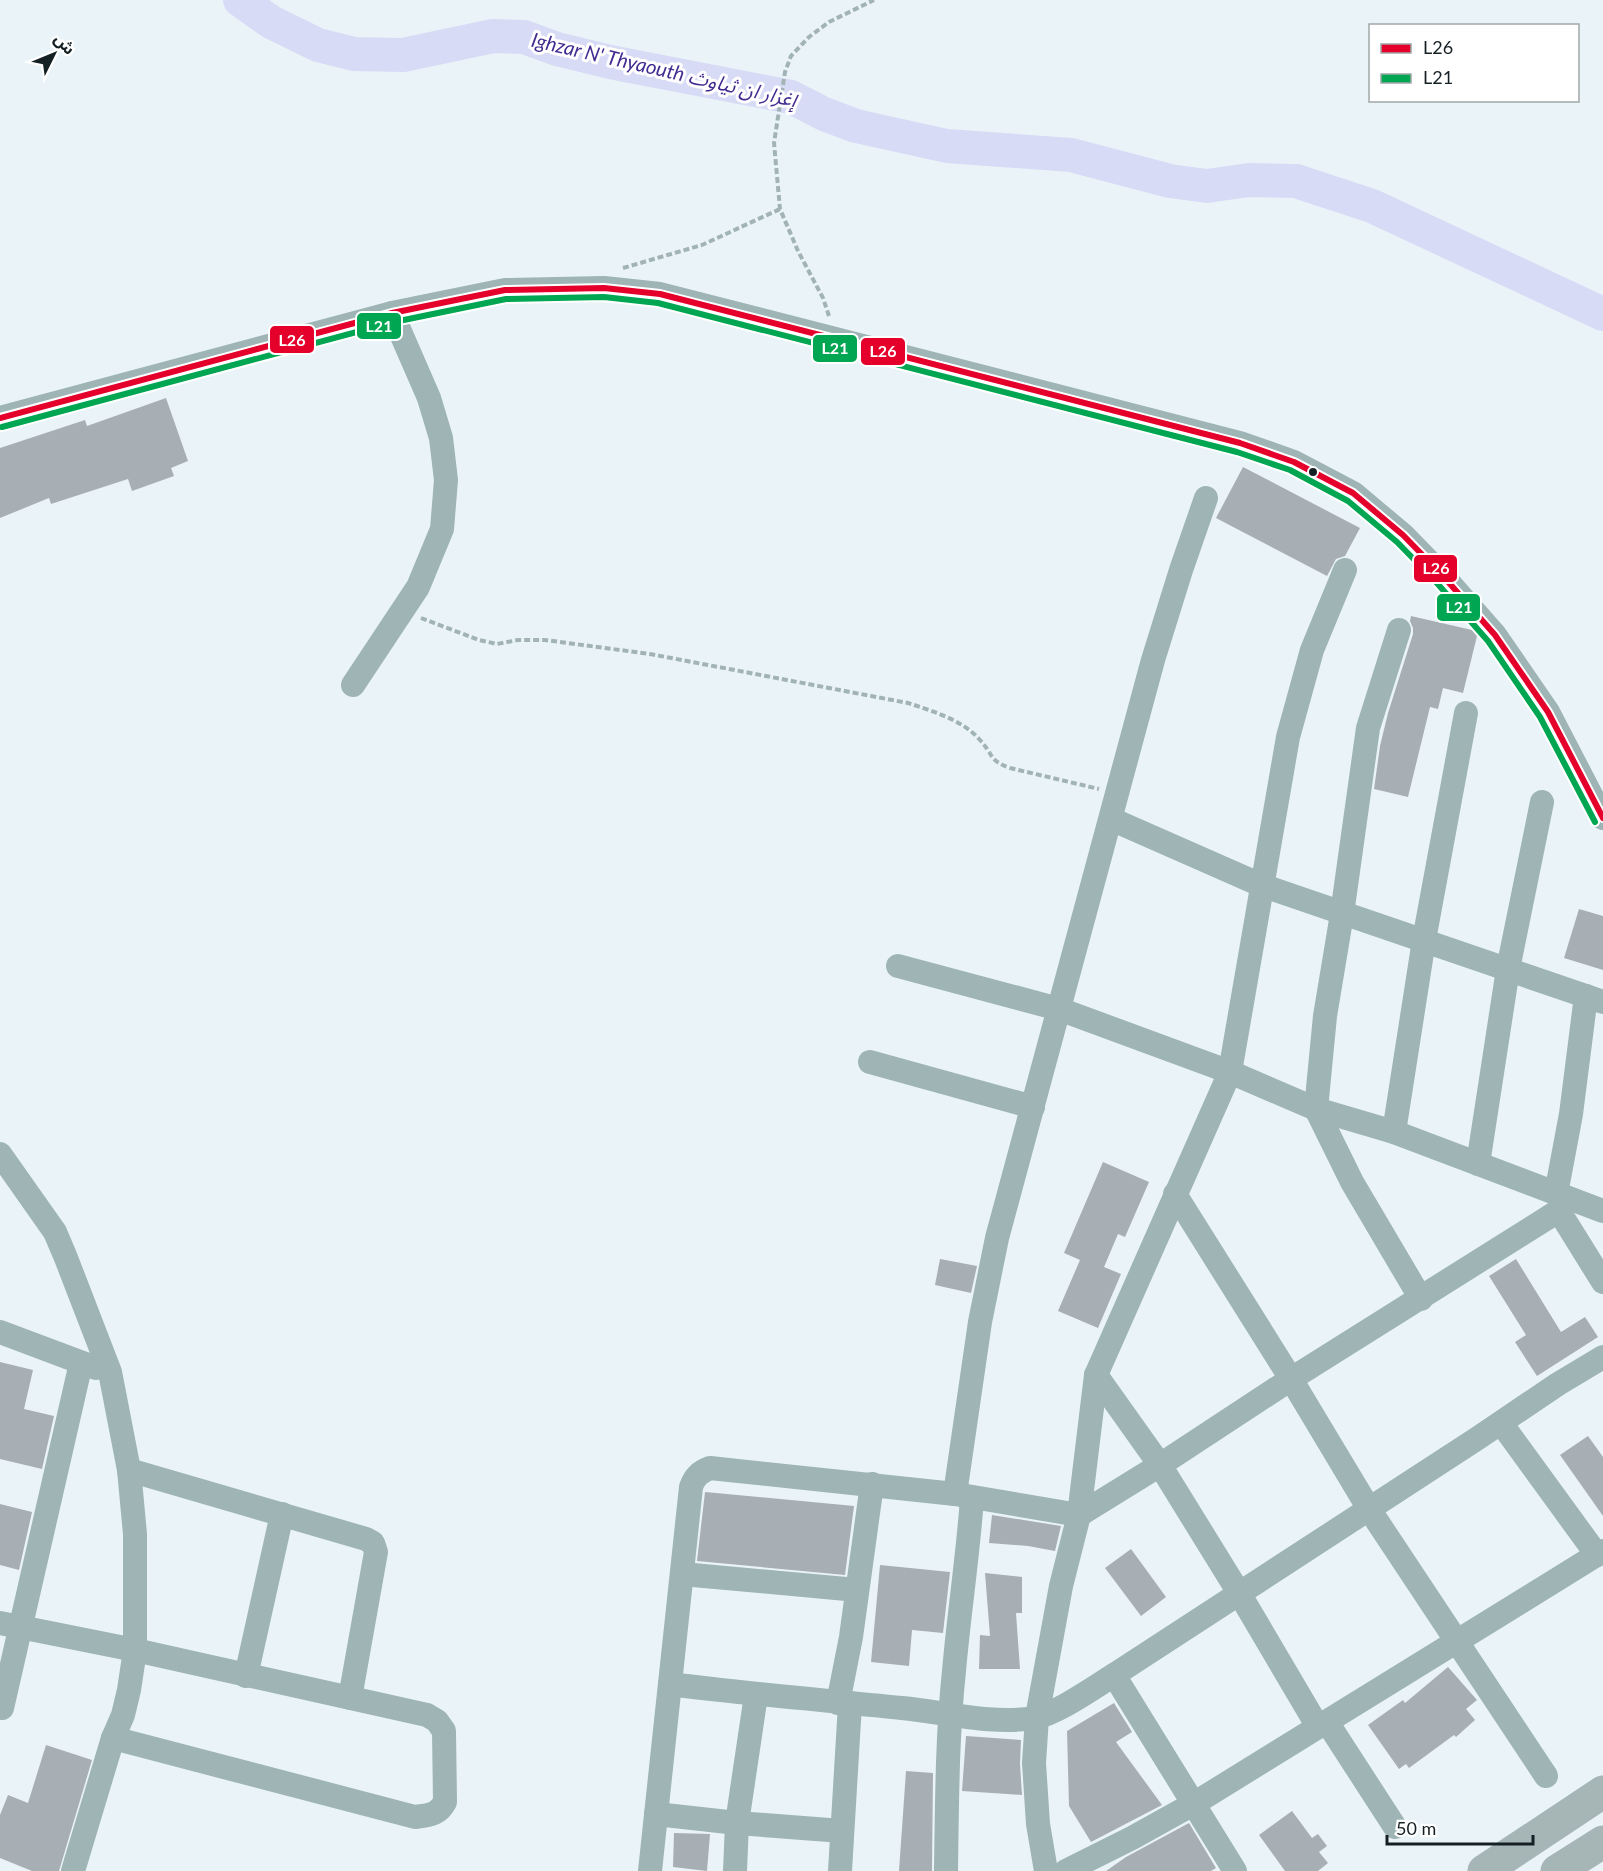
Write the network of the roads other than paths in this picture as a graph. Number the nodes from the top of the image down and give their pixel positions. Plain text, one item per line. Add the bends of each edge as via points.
1 (392, 313) junction
2 (0, 418) edge
3 (1206, 498) dead end
4 (1345, 570) dead end
5 (1399, 630) dead end
6 (353, 685) dead end
7 (1466, 713) dead end
8 (1542, 802) dead end
9 (1603, 818) edge
10 (1110, 819) junction
11 (1261, 885) junction
12 (1342, 914) junction
13 (1424, 940) junction
14 (898, 966) dead end
15 (1508, 969) junction
16 (1594, 999) edge
17 (1059, 1009) junction
18 (870, 1062) dead end
19 (1230, 1072) junction
20 (1033, 1107) junction
21 (1316, 1109) junction
22 (1394, 1132) junction
23 (0, 1154) edge
24 (1478, 1164) junction
25 (1175, 1194) junction
26 (1560, 1201) junction
27 (1603, 1211) edge
28 (1603, 1282) edge
29 (1421, 1299) junction
30 (0, 1332) edge
31 (1603, 1357) edge
32 (81, 1363) junction
33 (110, 1372) junction
34 (1096, 1375) junction
35 (1291, 1379) junction
36 (1501, 1423) junction
37 (1160, 1465) junction
38 (129, 1470) junction
39 (872, 1484) junction
40 (964, 1496) junction
41 (1369, 1509) junction
42 (282, 1514) junction
43 (1079, 1515) junction
44 (1600, 1553) edge
45 (682, 1574) junction
46 (857, 1590) junction
47 (1239, 1593) junction
48 (11, 1625) edge
49 (1457, 1640) junction
50 (135, 1650) junction
51 (1114, 1675) junction
52 (246, 1676) junction
53 (670, 1684) junction
54 (756, 1695) junction
55 (350, 1698) junction
56 (844, 1703) junction
57 (2, 1708) dead end
58 (952, 1714) junction
59 (1037, 1717) junction
60 (1323, 1725) junction
61 (113, 1738) junction
62 (1546, 1776) dead end
63 (1603, 1792) edge
64 (1195, 1803) junction
65 (656, 1814) junction
66 (737, 1823) junction
67 (1395, 1827) dead end
68 (842, 1831) junction
69 (1603, 1842) edge
70 (73, 1871) edge
71 (650, 1871) edge
72 (735, 1871) edge
73 (840, 1871) edge
74 (946, 1871) edge
75 (1046, 1871) edge
76 (1066, 1871) edge
77 (1235, 1871) edge
78 (1484, 1871) edge
79 (1557, 1871) edge

1 - 2 street
1 - 6 street via 429,398 441,438 446,480 442,529 418,587
1 - 9 street via 505,290 604,288 660,294 1240,443 1294,462 1353,493 1403,535 1495,635 1548,712
3 - 10 street via 1153,660
4 - 11 street via 1312,650 1288,736
5 - 12 street via 1368,728
7 - 13 street
8 - 15 street
10 - 11 street
10 - 17 street
11 - 12 street
11 - 19 street
12 - 13 street
12 - 21 street via 1325,1016
13 - 15 street
13 - 22 street
14 - 17 street
15 - 16 street
15 - 24 street
16 - 26 street via 1571,1114
17 - 19 street
17 - 20 street
18 - 20 street
19 - 21 street
19 - 25 street
20 - 40 street via 997,1238 980,1322
21 - 22 street
21 - 29 street via 1352,1182
22 - 24 street
23 - 33 street via 55,1232
24 - 26 street
25 - 34 street
25 - 35 street
26 - 27 street
26 - 28 street via 1574,1238
26 - 29 street
29 - 35 street
30 - 32 street
31 - 36 street
32 - 33 street
32 - 48 street
33 - 38 street
34 - 37 street
34 - 43 street
35 - 37 street
35 - 41 street
36 - 41 street
36 - 44 street
37 - 43 street
37 - 47 street
38 - 42 street
38 - 50 street via 135,1534
39 - 40 street
39 - 45 street via 710,1467 700,1472 691,1487
39 - 46 street
40 - 43 street
40 - 58 street via 966,1572
41 - 47 street
41 - 49 street
42 - 52 street
42 - 55 street via 373,1543 376,1552
43 - 59 street via 1060,1586
44 - 49 street
45 - 46 street
45 - 53 street
46 - 56 street
47 - 51 street
47 - 60 street
48 - 50 street
48 - 57 street
49 - 60 street
49 - 62 street
50 - 52 street
50 - 61 street via 123,1715
51 - 59 street via 1071,1702
51 - 64 street
52 - 55 street
53 - 54 street
53 - 65 street
54 - 56 street
54 - 66 street
55 - 61 street via 427,1715 437,1721 444,1731 445,1802 441,1810 415,1817
56 - 58 street
56 - 68 street
58 - 59 street via 1012,1720
58 - 74 street
59 - 75 street via 1035,1773
60 - 64 street
60 - 67 street
61 - 70 street
63 - 78 highway
64 - 76 street
64 - 77 street
65 - 66 street
65 - 71 street
66 - 68 street
66 - 72 street
68 - 73 street
69 - 79 highway

